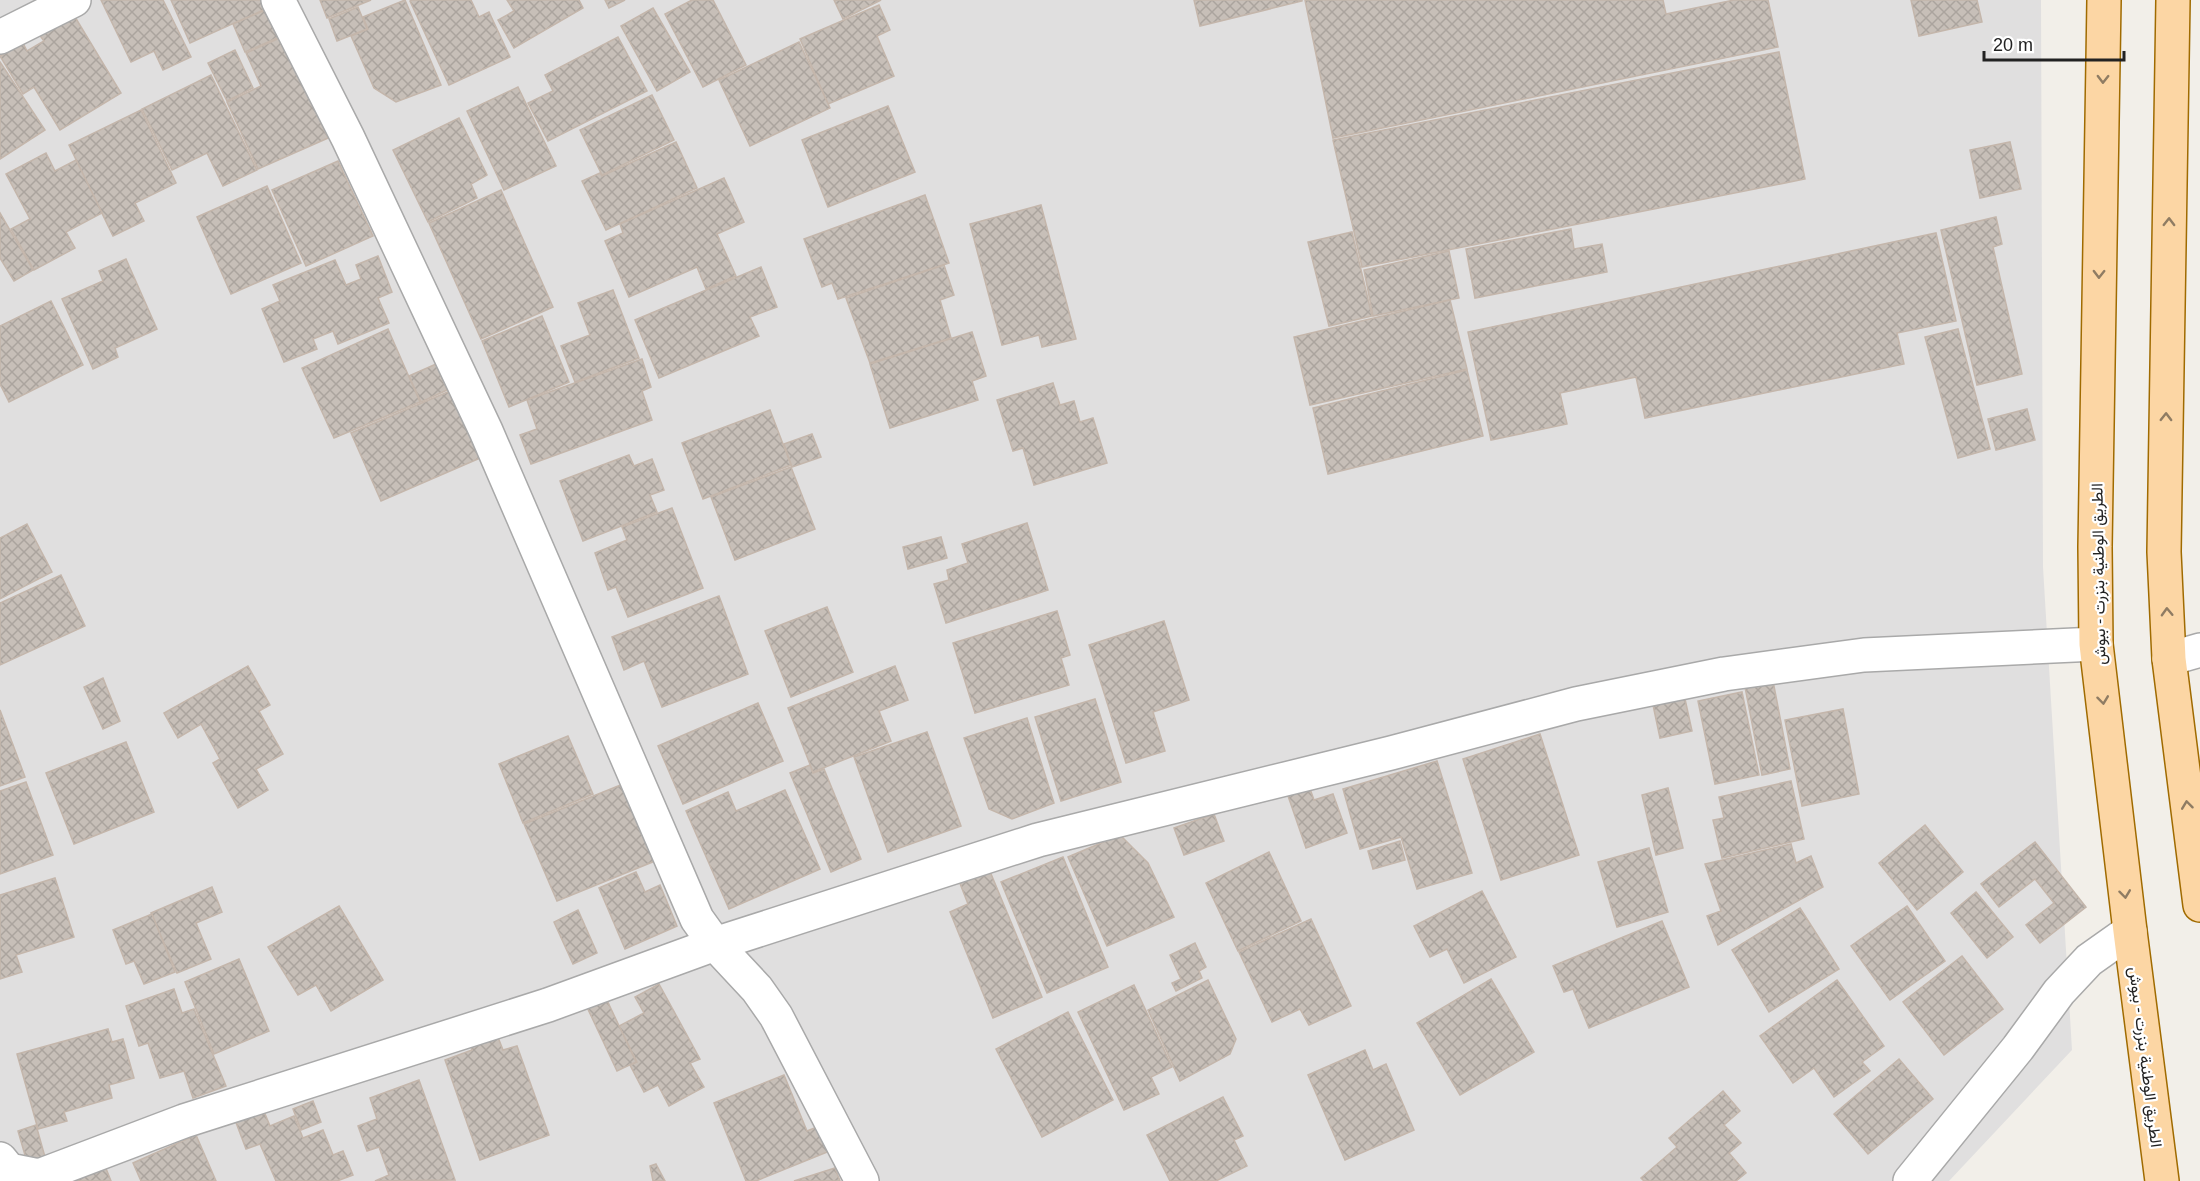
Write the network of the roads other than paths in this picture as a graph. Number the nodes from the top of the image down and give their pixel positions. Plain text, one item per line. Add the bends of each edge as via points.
1 (74, 0) edge
2 (278, 0) edge
3 (2104, 0) edge
4 (2173, 0) edge
5 (0, 37) edge
6 (2096, 644) junction
7 (2200, 650) edge
8 (2169, 659) junction
9 (2200, 905) edge
10 (2130, 931) junction
11 (715, 944) junction
12 (0, 1159) edge
13 (862, 1181) edge
14 (1910, 1181) edge
15 (2162, 1181) edge

1 - 5 street
2 - 11 street via 482,421 697,919
3 -> 6 main road, الطريق الوطنية بنزرت - ببوش
8 -> 4 main road via 2164,552
6 -> 10 main road, الطريق الوطنية بنزرت - ببوش
6 - 11 street via 1864,655 1724,674 1576,704 1038,840
7 - 8 street
9 -> 8 main road
10 - 14 street via 2089,960 2059,992
10 - 15 main road, الطريق الوطنية بنزرت - ببوش
11 - 12 street via 548,1005 184,1121 39,1176 9,1170
11 - 13 street via 776,1016

